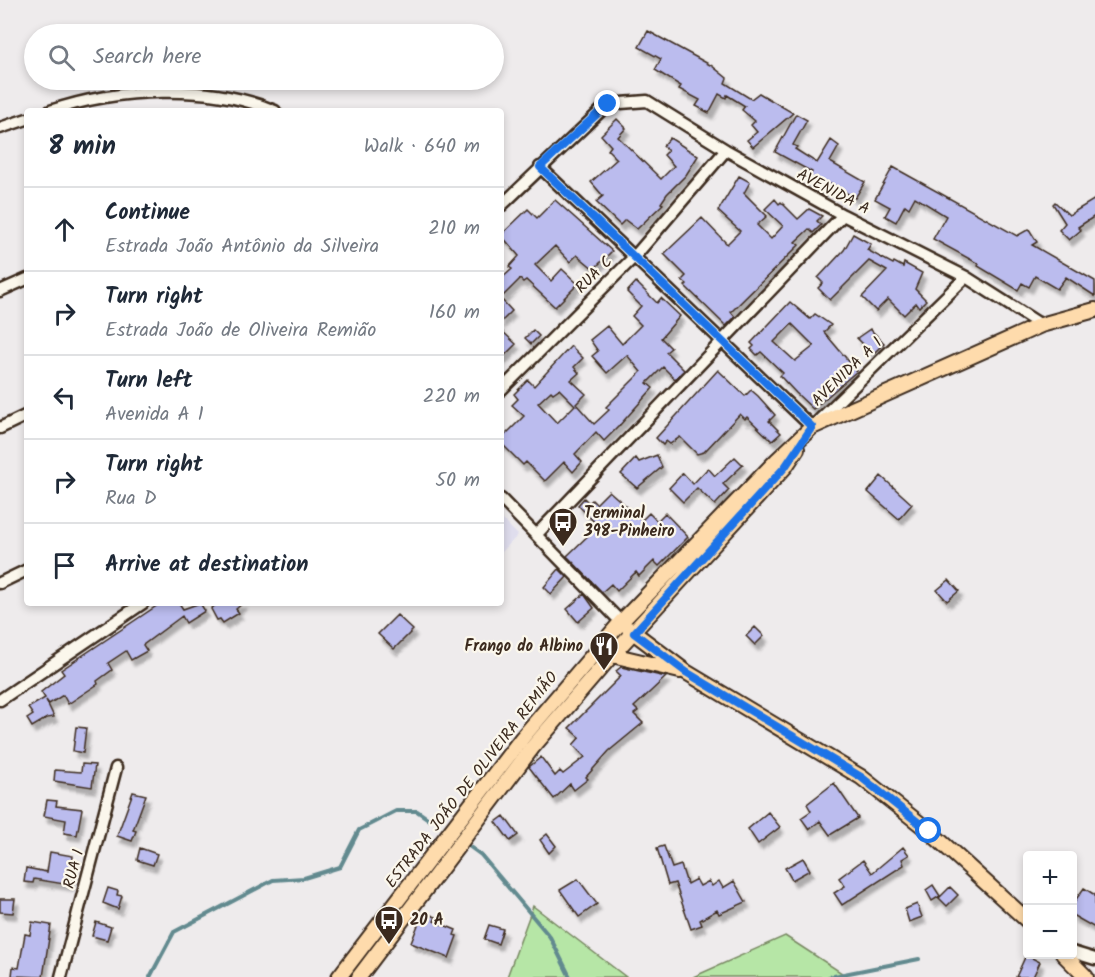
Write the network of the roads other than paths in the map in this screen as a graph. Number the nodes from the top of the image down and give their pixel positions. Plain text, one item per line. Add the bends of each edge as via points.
1 (59, 108) edge
2 (268, 108) edge
3 (24, 120) edge
4 (0, 128) edge
5 (726, 150) junction
6 (540, 167) junction
7 (504, 203) edge
8 (843, 215) junction
9 (635, 256) junction
10 (966, 277) junction
11 (24, 280) edge
12 (0, 291) edge
13 (1095, 310) edge
14 (1041, 325) junction
15 (723, 342) junction
16 (504, 387) edge
17 (24, 416) edge
18 (812, 427) junction
19 (0, 428) edge
20 (504, 502) edge
21 (537, 534) junction
22 (24, 571) edge
23 (0, 583) edge
24 (139, 606) edge
25 (621, 622) junction
26 (634, 633) junction
27 (612, 655) junction
28 (686, 672) junction
29 (0, 700) edge
30 (116, 768) dead end
31 (1023, 916) edge
32 (1077, 954) edge
33 (1068, 959) edge
34 (1095, 959) edge
35 (61, 977) edge
36 (339, 977) edge
37 (358, 977) edge
38 (1086, 977) edge

1 - 2 street via 80,101 180,91 248,99
3 - 4 street
5 - 6 street, AVENIDA A via 647,101 633,100 608,104
5 - 8 street, AVENIDA A
5 - 9 street, RUA C
6 - 7 street
6 - 9 street, AVENIDA A 1
8 - 10 street, AVENIDA A
8 - 15 street
9 - 15 street, AVENIDA A 1
9 - 16 street, RUA C
10 - 14 street, AVENIDA A
10 - 18 street, AVENIDA A 1
11 - 12 street
13 - 14 main road, ESTRADA JOÃO DE OLIVEIRA REMIÃO
14 - 18 main road, ESTRADA JOÃO DE OLIVEIRA REMIÃO
15 - 18 street, AVENIDA A 1
15 - 21 street
17 - 19 street
18 - 25 main road, ESTRADA JOÃO DE OLIVEIRA REMIÃO
18 - 26 main road, ESTRADA JOÃO DE OLIVEIRA REMIÃO via 785,467
20 - 21 street
21 - 25 street
22 - 23 street
24 - 29 street
25 - 26 main road
25 - 27 main road via 608,644
25 - 36 main road, ESTRADA JOÃO DE OLIVEIRA REMIÃO via 522,738
26 - 27 main road, ESTRADA JOÃO DE OLIVEIRA REMIÃO
26 - 28 main road
27 - 28 main road
27 - 37 main road, ESTRADA JOÃO DE OLIVEIRA REMIÃO via 532,748
28 - 31 main road via 861,777 929,831
30 - 35 street, RUA 1
32 - 34 street
33 - 38 main road

